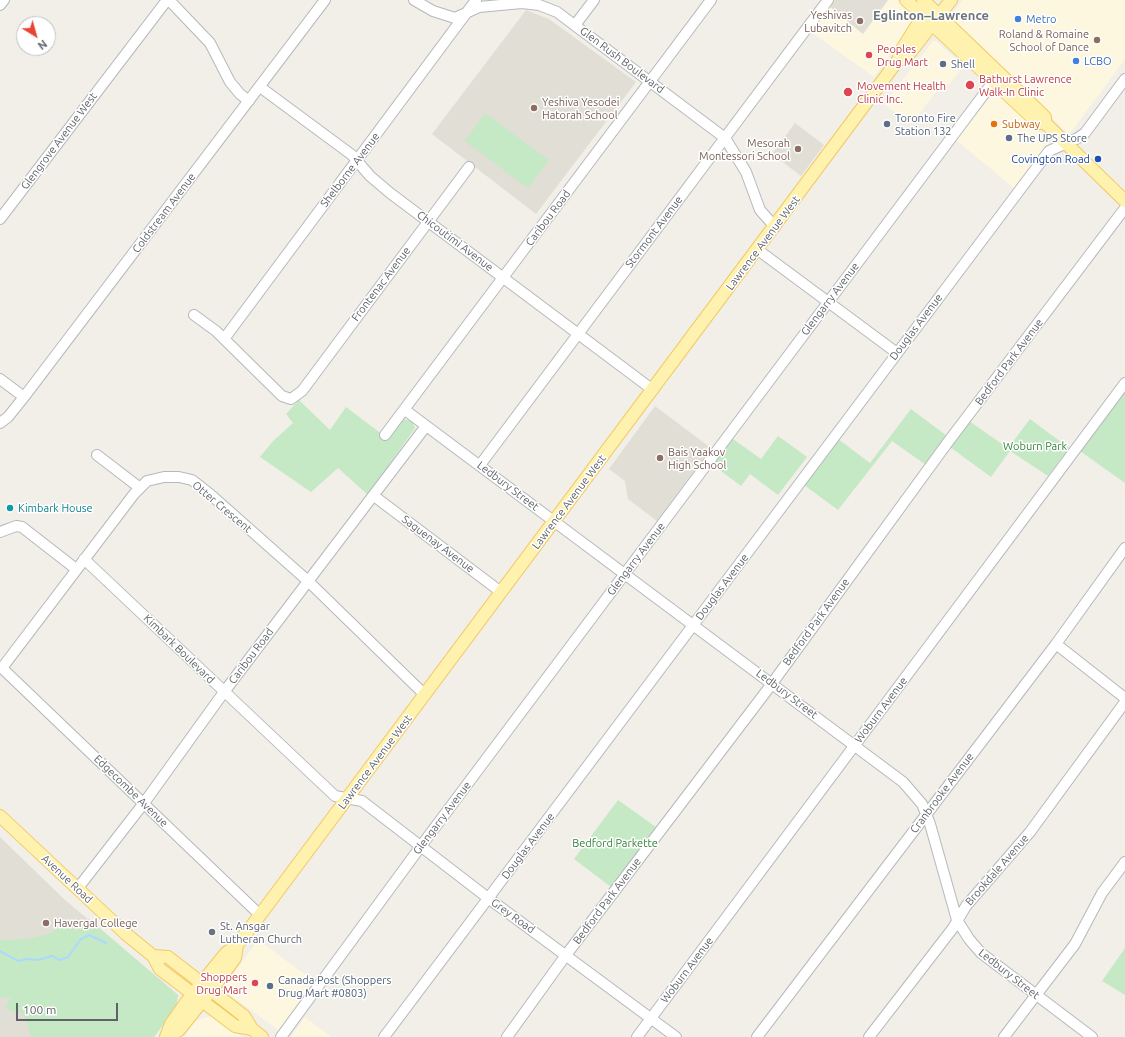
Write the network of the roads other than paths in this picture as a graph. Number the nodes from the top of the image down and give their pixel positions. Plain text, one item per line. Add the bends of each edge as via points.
1 (4, 0) edge
2 (168, 0) edge
3 (326, 0) edge
4 (414, 0) edge
5 (476, 0) edge
6 (594, 0) edge
7 (711, 0) edge
8 (828, 0) edge
9 (906, 0) edge
10 (951, 0) edge
11 (929, 2) edge
12 (0, 5) edge
13 (467, 13) junction
14 (922, 16) junction
15 (936, 21) junction
16 (575, 25) junction
17 (900, 59) junction
18 (1125, 79) edge
19 (650, 81) junction
20 (993, 82) junction
21 (260, 87) junction
22 (249, 101) junction
23 (1044, 123) junction
24 (725, 138) junction
25 (1066, 143) junction
26 (357, 161) junction
27 (469, 167) dead end
28 (1125, 200) edge
29 (1125, 208) edge
30 (0, 219) edge
31 (428, 221) junction
32 (775, 227) junction
33 (758, 250) junction
34 (504, 278) junction
35 (827, 302) junction
36 (194, 315) dead end
37 (579, 333) junction
38 (224, 339) junction
39 (897, 353) junction
40 (0, 379) edge
41 (1125, 383) edge
42 (653, 390) junction
43 (24, 397) junction
44 (405, 410) junction
45 (0, 422) edge
46 (426, 426) junction
47 (385, 435) dead end
48 (97, 455) dead end
49 (480, 465) junction
50 (140, 488) junction
51 (374, 496) junction
52 (555, 522) junction
53 (0, 532) edge
54 (1125, 548) edge
55 (84, 559) junction
56 (76, 568) junction
57 (625, 574) junction
58 (308, 581) junction
59 (502, 592) junction
60 (693, 626) junction
61 (1056, 644) junction
62 (1, 668) edge
63 (772, 683) junction
64 (224, 692) junction
65 (425, 695) junction
66 (1125, 698) edge
67 (1125, 702) edge
68 (855, 745) junction
69 (348, 799) junction
70 (144, 803) junction
71 (926, 815) junction
72 (0, 816) edge
73 (421, 846) junction
74 (1125, 862) edge
75 (78, 888) junction
76 (488, 898) junction
77 (260, 915) junction
78 (957, 920) junction
79 (566, 955) junction
80 (153, 956) junction
81 (206, 987) junction
82 (1036, 995) junction
83 (198, 997) junction
84 (651, 1018) junction
85 (252, 1029) junction
86 (167, 1037) edge
87 (262, 1037) edge
88 (281, 1037) edge
89 (384, 1037) edge
90 (507, 1037) edge
91 (637, 1037) edge
92 (676, 1037) edge
93 (757, 1037) edge
94 (869, 1037) edge
95 (1004, 1037) edge
96 (1092, 1037) edge

1 - 12 street
2 - 22 street via 210,42 230,82
2 - 30 street, Glengrove Avenue West
3 - 21 street, Coldstream Avenue
4 - 13 street, Glen Rush Boulevard via 433,11 455,18
5 - 13 street, Shelborne Avenue
6 - 16 street
7 - 19 street, Caribou Road
8 - 24 street, Stormont Avenue
9 - 14 main road
10 - 15 main road, Lawrence Avenue West
11 - 14 main road, Lawrence Avenue West
11 - 15 main road
13 - 16 street, Glen Rush Boulevard via 479,7 532,4 552,9
13 - 26 street, Shelborne Avenue
14 - 15 main road
14 - 17 main road, Lawrence Avenue West via 899,54
15 - 17 main road, Lawrence Avenue West via 906,58
15 - 20 main road
15 - 23 main road via 1045,117
16 - 19 street, Glen Rush Boulevard
17 - 32 main road, Lawrence Avenue West
18 - 25 street via 1085,133
19 - 24 street, Glen Rush Boulevard
19 - 34 street, Caribou Road
20 - 23 main road via 1038,123
20 - 35 street, Glengarry Avenue
21 - 22 street, Coldstream Avenue
21 - 26 street, Chicoutimi Avenue
22 - 43 street, Coldstream Avenue
23 - 25 main road
24 - 32 street, Glen Rush Boulevard via 746,172 760,210
24 - 37 street, Stormont Avenue
25 - 28 main road
25 - 39 street, Douglas Avenue via 1049,151
26 - 31 street, Chicoutimi Avenue via 381,186
26 - 38 street, Shelborne Avenue
27 - 31 street, Frontenac Avenue
29 - 63 street, Bedford Park Avenue via 944,448
31 - 34 street, Chicoutimi Avenue
31 - 38 street, Frontenac Avenue via 302,391 291,399 282,396
32 - 33 main road, Lawrence Avenue West
33 - 35 street
33 - 42 main road, Lawrence Avenue West
34 - 37 street, Chicoutimi Avenue
34 - 44 street, Caribou Road
35 - 39 street
35 - 57 street, Glengarry Avenue
36 - 38 street
37 - 42 street, Chicoutimi Avenue
37 - 49 street, Stormont Avenue
39 - 60 street, Douglas Avenue
40 - 43 street
41 - 68 street, Woburn Avenue
42 - 52 main road, Lawrence Avenue West
43 - 45 street, Coldstream Avenue via 8,417
44 - 46 street, Ledbury Street
44 - 47 street, Caribou Road
46 - 49 street, Ledbury Street
46 - 51 street, Caribou Road
48 - 50 street
49 - 52 street, Ledbury Street
50 - 55 street, Otter Crescent
50 - 58 street, Otter Crescent via 147,481 164,477 192,480
51 - 58 street, Caribou Road
51 - 59 street, Saguenay Avenue
52 - 57 street, Ledbury Street
52 - 59 main road, Lawrence Avenue West
53 - 56 street via 16,526 22,527
54 - 61 street, Cranbrooke Avenue
55 - 56 street, Otter Crescent
55 - 64 street, Kimbark Boulevard
56 - 62 street, Otter Crescent
57 - 60 street, Ledbury Street
57 - 73 street, Glengarry Avenue
58 - 64 street, Caribou Road
58 - 65 street, Otter Crescent
59 - 65 main road, Lawrence Avenue West
60 - 63 street, Ledbury Street
60 - 76 street, Douglas Avenue
61 - 66 street
61 - 71 street, Cranbrooke Avenue
62 - 70 street, Edgecombe Avenue
63 - 68 street, Ledbury Street
63 - 79 street, Bedford Park Avenue
64 - 69 street, Kimbark Boulevard via 335,796
64 - 70 street, Caribou Road
65 - 69 main road, Lawrence Avenue West
67 - 78 street, Brookdale Avenue via 1030,832 966,906
68 - 71 street, Ledbury Street via 908,786 918,797
68 - 84 street, Woburn Avenue
69 - 73 street, Grey Road via 362,801
69 - 77 main road, Lawrence Avenue West
70 - 75 street, Caribou Road
70 - 77 street, Edgecombe Avenue
71 - 78 street, Ledbury Street
71 - 93 street, Cranbrooke Avenue
72 - 75 main road, Avenue Road
73 - 76 street, Grey Road
73 - 88 street, Glengarry Avenue
74 - 82 street via 1102,894 1075,944
75 - 80 main road, Avenue Road
76 - 79 street, Grey Road
76 - 89 street, Douglas Avenue
77 - 81 main road, Lawrence Avenue West via 237,945 226,952
78 - 82 street, Ledbury Street via 978,949
78 - 94 street, Brookdale Avenue
79 - 84 street, Grey Road
79 - 90 street, Bedford Park Avenue
80 - 81 main road, Avenue Road via 168,957
80 - 83 main road, Avenue Road via 160,969
81 - 83 main road, Lawrence Avenue West
81 - 85 main road, Avenue Road via 244,1016
82 - 95 street
82 - 96 street, Ledbury Street
83 - 85 main road, Avenue Road via 235,1026
83 - 86 main road, Lawrence Avenue West via 171,1024
84 - 91 street, Woburn Avenue
84 - 92 street, Grey Road
85 - 87 main road, Avenue Road

